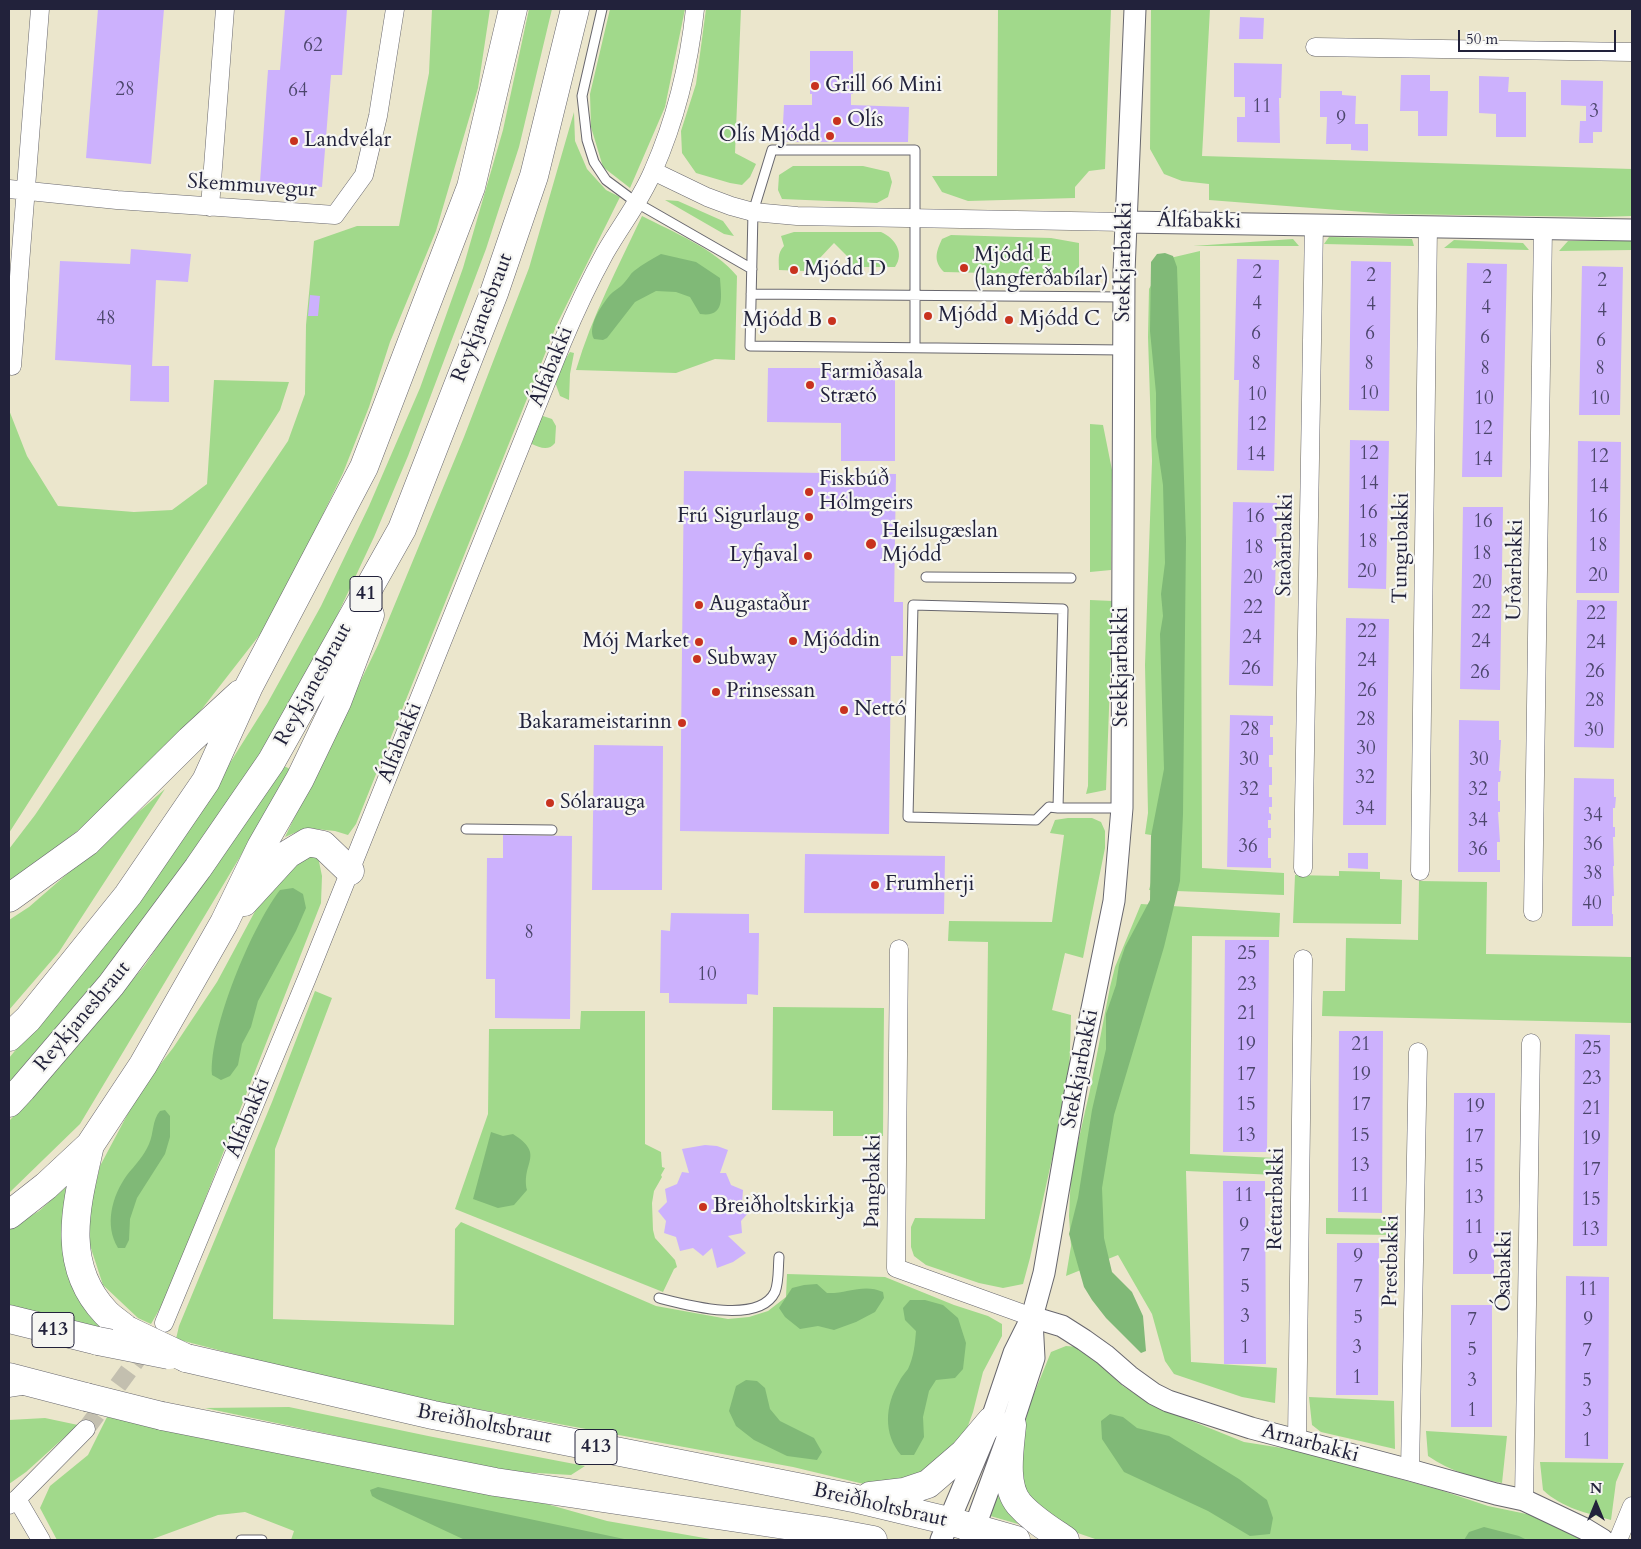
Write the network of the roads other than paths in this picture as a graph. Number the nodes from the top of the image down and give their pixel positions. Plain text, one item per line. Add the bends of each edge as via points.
1 (40, 9) edge
2 (224, 9) edge
3 (395, 9) edge
4 (513, 9) edge
5 (575, 9) edge
6 (602, 9) edge
7 (695, 9) edge
8 (1135, 9) edge
9 (1315, 47) dead end
10 (1632, 52) edge
11 (653, 171) junction
12 (9, 189) edge
13 (26, 191) junction
14 (637, 203) junction
15 (210, 207) junction
16 (753, 212) junction
17 (916, 218) junction
18 (1125, 222) junction
19 (1314, 224) junction
20 (1428, 226) junction
21 (1542, 228) junction
22 (1632, 230) edge
23 (752, 269) junction
24 (751, 294) junction
25 (915, 295) junction
26 (1124, 297) junction
27 (915, 347) junction
28 (1124, 350) junction
29 (12, 366) dead end
30 (402, 530) junction
31 (926, 578) dead end
32 (1071, 578) dead end
33 (249, 686) junction
34 (1058, 808) junction
35 (1122, 808) junction
36 (466, 828) dead end
37 (552, 830) dead end
38 (1303, 868) dead end
39 (350, 871) junction
40 (1420, 871) dead end
41 (9, 898) edge
42 (1533, 912) dead end
43 (224, 923) junction
44 (899, 949) dead end
45 (1303, 959) dead end
46 (9, 1037) edge
47 (1531, 1043) dead end
48 (1418, 1052) dead end
49 (9, 1103) edge
50 (90, 1145) junction
51 (11, 1214) edge
52 (779, 1257) dead end
53 (659, 1298) dead end
54 (1032, 1317) junction
55 (9, 1319) edge
56 (164, 1323) dead end
57 (9, 1331) edge
58 (98, 1342) junction
59 (186, 1358) junction
60 (13, 1381) edge
61 (1002, 1423) junction
62 (86, 1429) tunnel mouth
63 (1296, 1440) junction
64 (1410, 1470) junction
65 (854, 1498) junction
66 (1524, 1500) junction
67 (13, 1502) edge
68 (1632, 1506) edge
69 (959, 1532) edge
70 (828, 1536) edge
71 (41, 1540) edge
72 (241, 1540) edge
73 (262, 1540) edge
74 (873, 1540) edge
75 (1016, 1540) edge
76 (1065, 1540) edge
77 (1603, 1540) edge
78 (1618, 1540) edge

1 - 13 street
2 - 15 street
3 - 15 street, Skemmuvegur via 378,116 364,175 335,215
4 - 33 main road, Reykjanesbraut via 471,187 367,458
5 - 30 main road, Reykjanesbraut / 41 via 534,176 494,293
6 - 14 lane via 582,96 586,140 594,162 606,180
7 - 11 street, Álfabakki via 691,47 678,102
8 - 18 street, Stekkjarbakki
9 - 10 street
11 - 14 street, Álfabakki
11 - 16 street, Álfabakki via 707,197
12 - 13 street, Skemmuvegur
13 - 15 street, Skemmuvegur
13 - 29 street
14 - 23 lane
14 - 39 street, Álfabakki via 598,266 562,342
16 - 17 street, Álfabakki
16 - 17 lane via 772,150 915,150
16 - 23 lane
17 - 18 street, Álfabakki
17 - 25 lane
18 - 19 street, Álfabakki
18 - 26 street, Stekkjarbakki
19 - 20 street, Álfabakki
19 - 38 street, Staðarbakki
20 - 21 street, Álfabakki
20 - 40 street, Tungubakki
21 - 22 street, Álfabakki
21 - 42 street, Urðarbakki
23 - 24 lane
24 - 25 lane
24 - 27 lane via 750,346
25 - 26 lane
25 - 27 lane
26 - 28 street, Stekkjarbakki
27 - 28 lane
28 - 35 street, Stekkjarbakki
30 - 43 main road via 336,702 300,779 261,847
30 - 49 main road, Reykjanesbraut / 41 via 270,762 204,860 111,985
31 - 32 lane
33 - 41 main road via 87,842
33 - 46 main road, Reykjanesbraut via 206,780 134,887 28,1019
34 - 34 lane via 1048,807 1036,820 908,817 913,606 1063,609
34 - 35 lane
35 - 54 street, Stekkjarbakki via 1114,901 1077,1082 1044,1273
36 - 37 lane
39 - 43 main road via 323,845 308,842 288,854
39 - 56 street, Álfabakki
43 - 50 main road via 142,1065
44 - 54 street, Þangbakki via 896,1268
45 - 63 street, Réttarbakki
47 - 66 street, Ósabakki
48 - 64 street, Prestbakki
50 - 51 main road
50 - 59 main road, bridge via 74,1228 82,1273 90,1291 106,1312 127,1330
52 - 53 lane via 776,1290 767,1302 755,1308 709,1308
54 - 61 street, Stekkjarbakki via 1034,1358
54 - 63 street, Arnarbakki via 1062,1326 1168,1401
55 - 58 main road, 413
57 - 58 main road
58 - 59 main road, Breiðholtsbraut / 413, bridge
59 - 65 main road, Breiðholtsbraut / 413 via 433,1415
60 - 70 main road, Breiðholtsbraut / 413, bridge via 162,1416 495,1482
61 - 65 main road via 928,1484 904,1492
61 - 69 street, Stekkjarbakki
61 - 76 main road via 1010,1450 1009,1481 1018,1503
62 - 67 street
63 - 64 street, Arnarbakki
64 - 66 street, Arnarbakki
65 - 69 main road, Breiðholtsbraut / 413
66 - 77 street, Arnarbakki
67 - 71 street
68 - 78 street
69 - 75 main road, Breiðholtsbraut / 413
70 - 74 main road, Breiðholtsbraut / 413
72 - 73 lane

